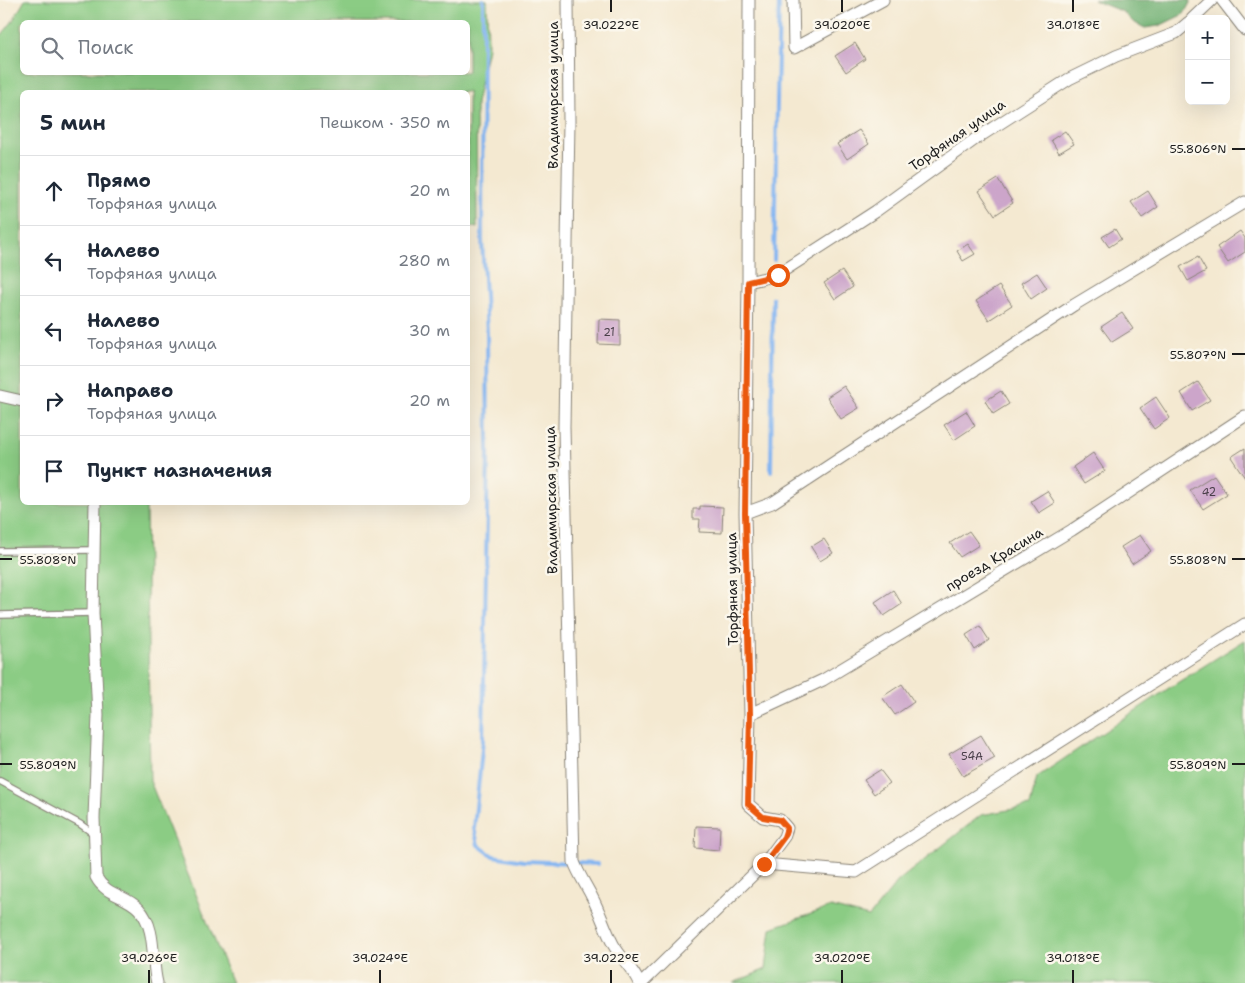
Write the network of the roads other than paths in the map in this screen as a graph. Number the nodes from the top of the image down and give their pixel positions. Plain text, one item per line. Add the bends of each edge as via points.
1 (568, 0) edge
2 (749, 0) edge
3 (792, 0) edge
4 (883, 0) edge
5 (1212, 0) edge
6 (1222, 0) edge
7 (1196, 15) edge
8 (1185, 25) edge
9 (1245, 30) edge
10 (1245, 202) edge
11 (748, 282) junction
12 (0, 396) edge
13 (20, 401) edge
14 (1245, 416) edge
15 (94, 505) edge
16 (745, 513) junction
17 (93, 550) junction
18 (0, 551) edge
19 (93, 613) junction
20 (0, 614) edge
21 (1245, 624) edge
22 (750, 714) junction
23 (0, 781) edge
24 (94, 834) junction
25 (764, 864) junction
26 (157, 983) edge
27 (641, 983) edge

1 - 27 street, Владимирская улица via 564,427 574,862 612,943
2 - 11 street, Торфяная улица
3 - 4 street via 794,48
5 - 7 street
6 - 9 street
8 - 11 street, Торфяная улица via 1176,33 1069,78 778,275
10 - 16 street via 1074,305 772,503
11 - 16 street, Торфяная улица
12 - 13 street
14 - 22 street, проезд Красина via 1072,530 823,680
15 - 17 street
16 - 22 street, Торфяная улица
17 - 18 lane
17 - 19 street
19 - 20 lane
19 - 24 street via 98,715
21 - 25 street via 856,872
22 - 25 street, Торфяная улица via 748,804 763,817 780,820 787,828
23 - 24 lane
24 - 26 street via 96,877 107,890 138,908 145,918
25 - 27 street

